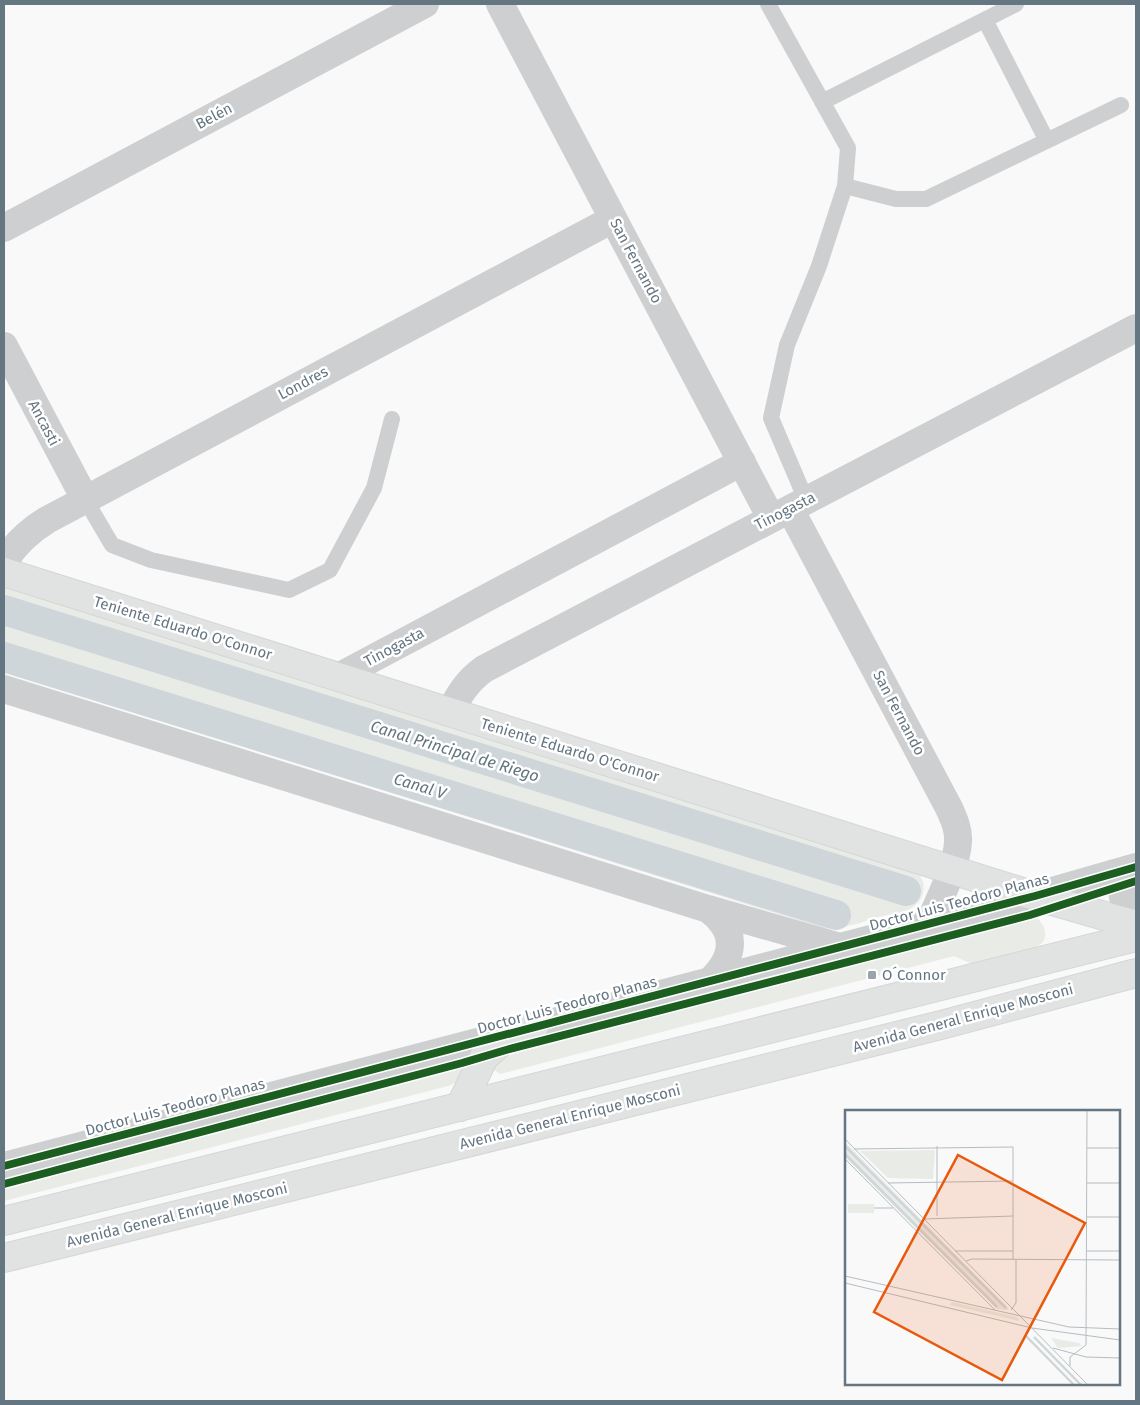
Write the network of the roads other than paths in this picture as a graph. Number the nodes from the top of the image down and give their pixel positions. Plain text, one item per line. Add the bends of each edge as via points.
1 (425, 4) edge
2 (500, 4) edge
3 (768, 4) edge
4 (1016, 4) edge
5 (985, 20) junction
6 (822, 102) junction
7 (1121, 105) dead end
8 (1047, 141) junction
9 (845, 186) junction
10 (613, 218) junction
11 (4, 228) edge
12 (1136, 328) edge
13 (4, 346) edge
14 (392, 419) dead end
15 (742, 462) junction
16 (85, 499) junction
17 (789, 509) junction
18 (4, 562) edge
19 (4, 572) edge
20 (338, 677) junction
21 (4, 689) edge
22 (450, 712) junction
23 (1136, 867) edge
24 (951, 870) junction
25 (1136, 872) edge
26 (1035, 896) junction
27 (708, 909) junction
28 (1136, 916) edge
29 (929, 924) junction
30 (1136, 925) edge
31 (1136, 937) edge
32 (840, 947) junction
33 (1136, 973) edge
34 (710, 982) junction
35 (534, 1028) junction
36 (460, 1107) junction
37 (4, 1166) edge
38 (4, 1221) edge
39 (4, 1258) edge

1 - 11 street, Belén
2 - 10 street, San Fernando
3 - 6 lane
4 - 5 lane
5 - 6 lane
5 - 8 lane
6 - 9 lane via 848,148
7 - 8 lane
8 - 9 lane via 926,199 896,200
9 - 17 lane via 819,266 787,345 771,418
10 - 15 street, San Fernando
10 - 16 street, Londres
12 - 17 street, Tinogasta
13 - 16 street, Ancasti
14 - 16 lane via 374,488 330,570 289,590 151,560 112,545
15 - 17 street, San Fernando
15 - 20 street, Tinogasta
16 - 18 street, Londres via 34,528
17 - 22 street, Tinogasta via 484,669 466,685
17 - 24 street, San Fernando via 949,808 958,842
19 - 20 main road, Teniente Eduardo O'Connor
20 - 22 main road, Teniente Eduardo O'Connor
21 - 27 street
22 - 24 main road, Teniente Eduardo O'Connor
23 - 26 street, Doctor Luis Teodoro Planas
24 - 26 main road, Teniente Eduardo O'Connor
24 - 29 street, San Fernando
25 - 28 street via 1122,889 1126,905
26 - 29 street, Doctor Luis Teodoro Planas
26 - 30 main road, Teniente Eduardo O'Connor
27 - 32 street
27 - 34 street via 725,926 729,944 725,963
29 - 32 street, Doctor Luis Teodoro Planas
31 - 36 main road
32 - 34 street, Doctor Luis Teodoro Planas
33 - 39 main road, Avenida General Enrique Mosconi via 941,1025
34 - 35 street, Doctor Luis Teodoro Planas
35 - 36 main road via 501,1042 484,1057
35 - 37 street, Doctor Luis Teodoro Planas
36 - 38 main road

